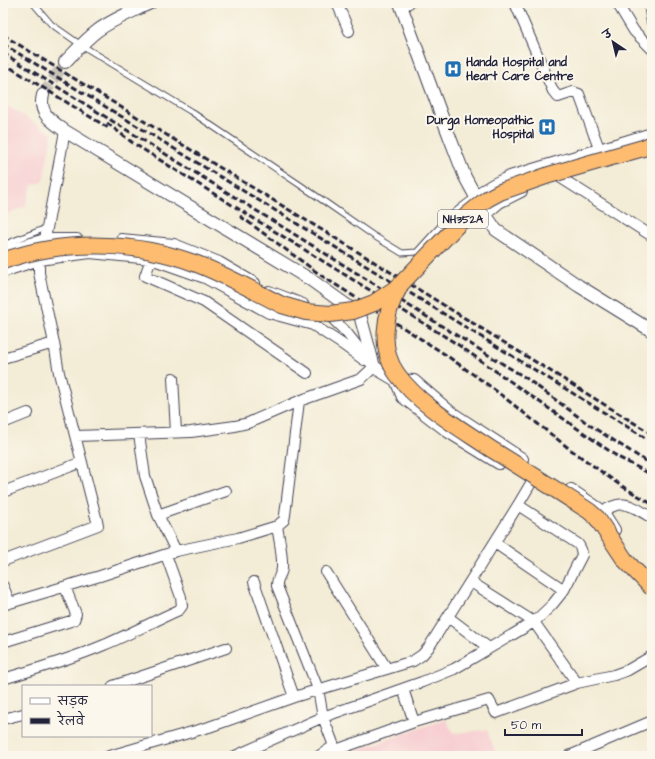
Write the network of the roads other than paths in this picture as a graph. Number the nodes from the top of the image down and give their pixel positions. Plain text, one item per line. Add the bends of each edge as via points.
1 (33, 3) edge
2 (150, 3) edge
3 (337, 3) edge
4 (515, 3) edge
5 (616, 3) edge
6 (649, 3) edge
7 (403, 4) edge
8 (652, 22) edge
9 (349, 31) dead end
10 (81, 45) junction
11 (652, 49) edge
12 (65, 62) tunnel mouth
13 (44, 96) tunnel mouth
14 (65, 131) junction
15 (652, 134) edge
16 (652, 144) edge
17 (600, 151) junction
18 (652, 151) edge
19 (561, 178) junction
20 (475, 196) junction
21 (485, 214) junction
22 (46, 228) junction
23 (652, 236) edge
24 (44, 239) junction
25 (3, 245) edge
26 (3, 252) edge
27 (151, 259) junction
28 (39, 260) junction
29 (3, 261) edge
30 (3, 272) edge
31 (405, 280) junction
32 (652, 331) edge
33 (54, 343) junction
34 (3, 358) edge
35 (374, 367) junction
36 (307, 373) dead end
37 (173, 378) dead end
38 (396, 380) junction
39 (299, 401) junction
40 (28, 413) dead end
41 (3, 423) edge
42 (176, 432) junction
43 (139, 434) junction
44 (76, 436) junction
45 (82, 462) junction
46 (531, 483) junction
47 (226, 491) dead end
48 (3, 492) edge
49 (518, 505) junction
50 (602, 511) junction
51 (158, 515) junction
52 (652, 518) edge
53 (590, 520) junction
54 (277, 526) junction
55 (495, 543) junction
56 (176, 551) junction
57 (166, 555) junction
58 (3, 561) edge
59 (326, 572) dead end
60 (652, 579) edge
61 (254, 582) dead end
62 (471, 582) junction
63 (3, 586) edge
64 (65, 586) junction
65 (652, 588) edge
66 (564, 590) junction
67 (652, 595) edge
68 (6, 604) edge
69 (448, 617) junction
70 (534, 622) junction
71 (3, 642) edge
72 (226, 648) dead end
73 (489, 648) junction
74 (652, 656) edge
75 (387, 669) junction
76 (3, 679) edge
77 (577, 683) junction
78 (116, 685) edge
79 (318, 689) junction
80 (403, 689) junction
81 (294, 697) junction
82 (22, 714) edge
83 (323, 717) junction
84 (3, 719) edge
85 (652, 721) edge
86 (414, 722) junction
87 (336, 751) edge
88 (109, 756) edge
89 (235, 756) edge
90 (319, 756) edge
91 (569, 756) edge

1 - 10 lane via 51,24
2 - 10 street via 115,20
3 - 9 street
4 - 17 street via 553,91 558,97 573,92 579,94
5 - 11 street via 634,31
6 - 8 street
7 - 20 street via 442,118
10 - 12 street
10 - 20 lane via 190,111 402,253 417,252 449,217
13 - 14 street via 42,109 51,121
14 - 22 street
14 - 35 street via 311,280 360,315
15 - 17 street
16 - 31 highway, NH352A, bridge via 500,192 466,216
17 - 20 street via 510,177
18 - 19 street
19 - 21 street via 512,194
19 - 23 street
20 - 21 street
21 - 32 street via 496,230 509,240
22 - 24 street
22 - 25 lane
24 - 26 street
24 - 35 street via 124,239 174,244 219,262 269,291 324,310 346,332
27 - 28 street via 90,253
27 - 35 street via 205,278 269,314 313,325
27 - 36 street via 145,276 204,302
28 - 30 street
28 - 33 street via 39,273
29 - 31 highway, NH352A, bridge via 55,247 88,245 165,254 198,264 282,305 318,314 341,313 364,307 384,297
31 - 65 highway, bridge via 395,294 386,326 386,346 397,374 412,391 446,420 588,510 600,521 625,560
33 - 34 street
33 - 44 street via 59,373
35 - 38 street
35 - 39 street via 361,379
37 - 42 street
38 - 46 street via 403,397 427,416
38 - 50 street via 414,381 457,416
39 - 42 street via 235,426 206,431
39 - 54 street via 285,515 284,520
40 - 41 street
42 - 43 street
43 - 44 street
43 - 51 street via 145,476
44 - 45 street
45 - 48 street
45 - 58 street via 98,525
46 - 49 street
46 - 53 street
47 - 51 street
49 - 55 street
49 - 66 street via 581,548 582,556
50 - 52 street via 614,505 625,504
50 - 53 street
50 - 60 street via 632,558
51 - 56 street
53 - 67 street via 615,559
54 - 56 street via 238,538
54 - 79 street via 282,567 277,586
55 - 62 street
55 - 66 street
56 - 57 street
57 - 64 street
57 - 76 street via 181,597 182,606 179,610 92,650
59 - 75 street
61 - 81 street
62 - 69 street
62 - 70 street
63 - 68 street
64 - 68 street
64 - 71 street via 76,614 74,620
66 - 70 street
69 - 73 street
69 - 75 street via 422,655 413,661
70 - 73 street
70 - 77 street
72 - 78 street
73 - 80 street via 454,669
74 - 77 street via 628,670
75 - 79 street
77 - 86 street via 496,713 489,700
79 - 81 street
79 - 83 street
80 - 83 street
80 - 86 street
81 - 88 street via 209,727
82 - 84 street
83 - 87 street
83 - 89 street
85 - 91 street
86 - 87 street
87 - 90 street

